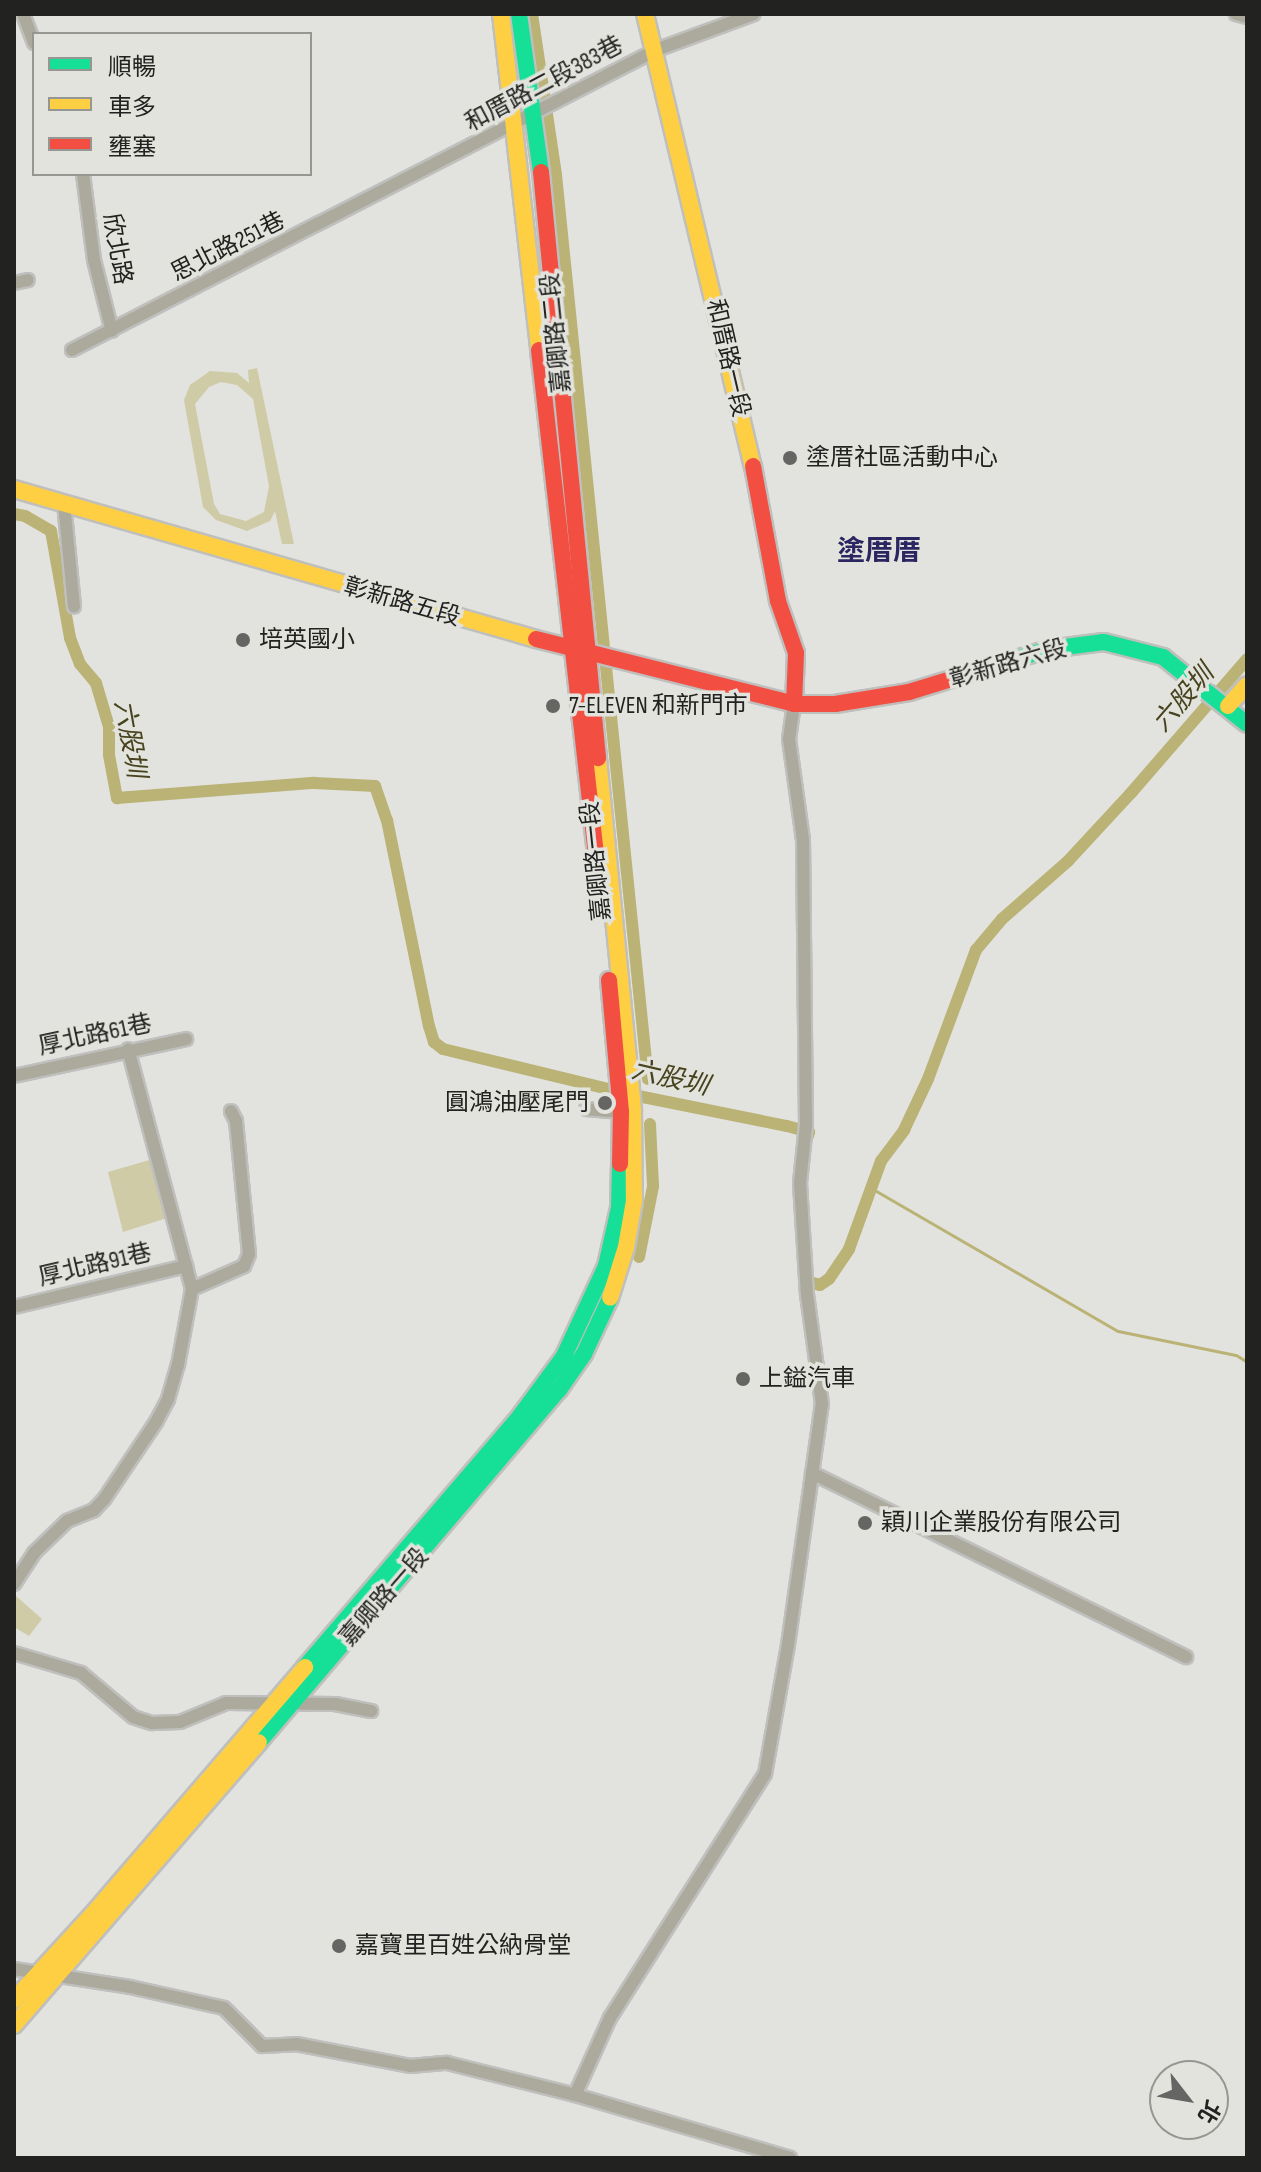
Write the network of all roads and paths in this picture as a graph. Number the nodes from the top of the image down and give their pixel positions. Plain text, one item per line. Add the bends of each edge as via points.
1 (23, 14) edge
2 (501, 14) edge
3 (519, 14) edge
4 (645, 14) edge
5 (754, 14) edge
6 (1236, 14) edge
7 (1247, 17) edge
8 (32, 38) edge
9 (656, 50) junction
10 (544, 109) junction
11 (513, 125) junction
12 (83, 176) edge
13 (402, 183) joint
14 (28, 280) dead end
15 (14, 283) edge
16 (112, 331) junction
17 (72, 350) dead end
18 (14, 489) edge
19 (64, 503) junction
20 (74, 607) dead end
21 (579, 652) junction
22 (1247, 685) edge
23 (794, 704) junction
24 (1228, 706) junction
25 (1247, 724) edge
26 (186, 1039) dead end
27 (128, 1049) junction
28 (14, 1076) edge
29 (586, 1109) dead end
30 (231, 1111) dead end
31 (627, 1112) junction
32 (186, 1266) junction
33 (192, 1289) junction
34 (14, 1307) edge
35 (812, 1473) junction
36 (14, 1584) edge
37 (14, 1653) edge
38 (1186, 1657) dead end
39 (294, 1702) junction
40 (270, 1706) junction
41 (371, 1711) dead end
42 (14, 1969) edge
43 (35, 1975) junction
44 (57, 1978) junction
45 (14, 2000) edge
46 (14, 2025) edge
47 (575, 2095) junction
48 (790, 2158) edge

1 - 8 street
2 - 11 street, 嘉卿路二段
3 - 10 street, 嘉卿路二段
4 - 9 street, 和厝路一段
5 - 9 street, 和厝路二段383巷
6 - 7 street
9 - 10 street, 和厝路二段383巷
9 - 23 street, 和厝路一段 via 756,478 778,601 796,653
10 - 11 street, 和厝路二段383巷
10 - 21 street, 嘉卿路二段
11 - 13 street, 和厝路二段383巷
11 - 21 street, 嘉卿路二段
12 - 16 street, 欣北路 via 94,260
13 - 16 street, 思北路251巷
14 - 15 street
16 - 17 street, 思北路251巷
18 - 19 street, 彰新路五段
19 - 20 street
19 - 21 street, 彰新路五段
21 - 23 street, 彰新路五段
21 - 31 street, 嘉卿路一段
22 - 24 street
23 - 24 street, 彰新路六段 via 885,697 1049,649 1104,642 1163,657
23 - 35 street via 789,739 803,840 806,1125 800,1183 822,1404
24 - 25 street
26 - 27 street, 厚北路61巷
27 - 28 street, 厚北路61巷
27 - 32 street
29 - 31 street
30 - 33 street via 249,1254 244,1266
31 - 39 street, 嘉卿路一段 via 634,1201 626,1247 609,1302 584,1354 497,1465
31 - 40 street, 嘉卿路一段 via 619,1208 609,1252 595,1296 564,1356 520,1416
32 - 33 street
32 - 34 street, 厚北路91巷
33 - 36 street via 178,1365 156,1422 105,1498 56,1531
35 - 38 street
35 - 47 street via 765,1774 610,2018
37 - 40 street via 81,1673 133,1717 152,1723 180,1722 226,1703
39 - 40 street
39 - 41 street
39 - 44 street, 嘉卿路一段
40 - 43 street, 嘉卿路一段
42 - 43 street
43 - 44 street
43 - 45 street, 嘉卿路一段
44 - 46 street, 嘉卿路一段
44 - 47 street via 130,1987 224,2008 262,2046 296,2044 410,2066 447,2063
47 - 48 street

